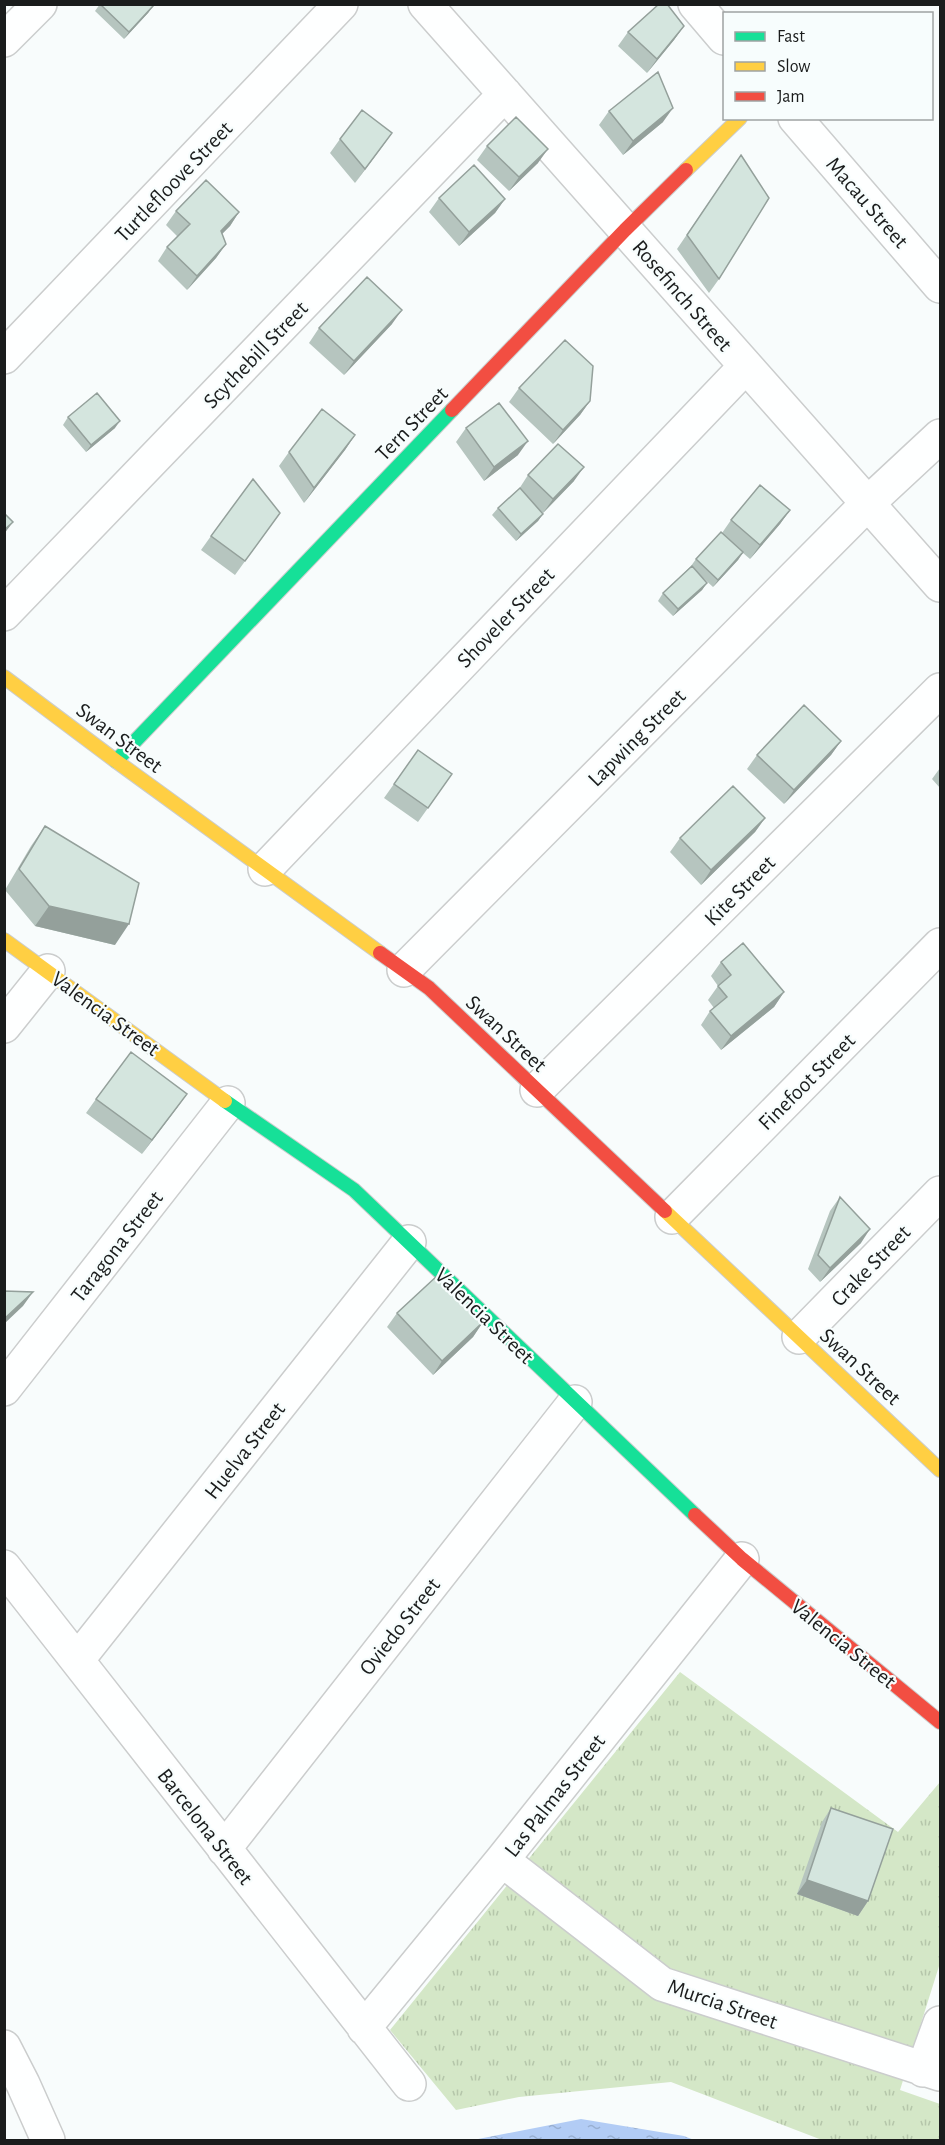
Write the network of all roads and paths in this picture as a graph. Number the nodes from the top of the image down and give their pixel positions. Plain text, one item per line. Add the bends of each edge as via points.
1 (40, 4) edge
2 (341, 4) edge
3 (425, 4) edge
4 (695, 4) edge
5 (723, 37) edge
6 (4, 40) edge
7 (505, 94) junction
8 (738, 120) edge
9 (797, 120) edge
10 (625, 230) junction
11 (940, 286) edge
12 (4, 357) edge
13 (746, 366) junction
14 (940, 436) edge
15 (868, 503) junction
16 (940, 585) edge
17 (4, 614) edge
18 (4, 676) edge
19 (940, 690) edge
20 (116, 761) junction
21 (265, 869) junction
22 (4, 940) edge
23 (940, 945) edge
24 (404, 970) junction
25 (48, 971) junction
26 (4, 1026) edge
27 (537, 1090) junction
28 (228, 1103) junction
29 (940, 1192) edge
30 (672, 1217) junction
31 (409, 1242) junction
32 (799, 1337) junction
33 (4, 1389) edge
34 (575, 1402) junction
35 (940, 1470) edge
36 (742, 1559) junction
37 (4, 1567) edge
38 (78, 1659) junction
39 (940, 1722) edge
40 (224, 1849) junction
41 (502, 1860) junction
42 (940, 2023) edge
43 (364, 2028) junction
44 (4, 2047) edge
45 (932, 2072) edge
46 (409, 2084) dead end
47 (48, 2140) edge

1 - 6 street
2 - 12 street, Turtlefloove Street
3 - 7 street, Rosefinch Street
4 - 5 street
7 - 10 street, Rosefinch Street
7 - 17 street, Scythebill Street
8 - 10 street, Tern Street
9 - 11 street, Macau Street
10 - 13 street, Rosefinch Street
10 - 20 street, Tern Street
13 - 15 street, Rosefinch Street
13 - 21 street, Shoveler Street
14 - 15 street, Lapwing Street
15 - 16 street, Rosefinch Street
15 - 24 street, Lapwing Street
18 - 20 street, Swan Street
19 - 27 street, Kite Street
20 - 21 street, Swan Street
21 - 24 street, Swan Street
22 - 25 street, Valencia Street
23 - 30 street, Finefoot Street
24 - 27 street, Swan Street via 429,988
25 - 26 street
25 - 28 street, Valencia Street
27 - 30 street, Swan Street
28 - 31 street, Valencia Street via 354,1190
28 - 33 street, Taragona Street
29 - 32 street, Crake Street
30 - 32 street, Swan Street
31 - 34 street, Valencia Street
31 - 38 street, Huelva Street
32 - 35 street, Swan Street
34 - 36 street, Valencia Street
34 - 40 street, Oviedo Street
36 - 39 street, Valencia Street
36 - 41 street, Las Palmas Street
37 - 38 street, Barcelona Street
38 - 40 street, Barcelona Street
40 - 43 street, Barcelona Street
41 - 43 street, Las Palmas Street
41 - 45 street, Murcia Street via 662,1984
42 - 45 street
43 - 46 street, Barcelona Street
44 - 47 street

